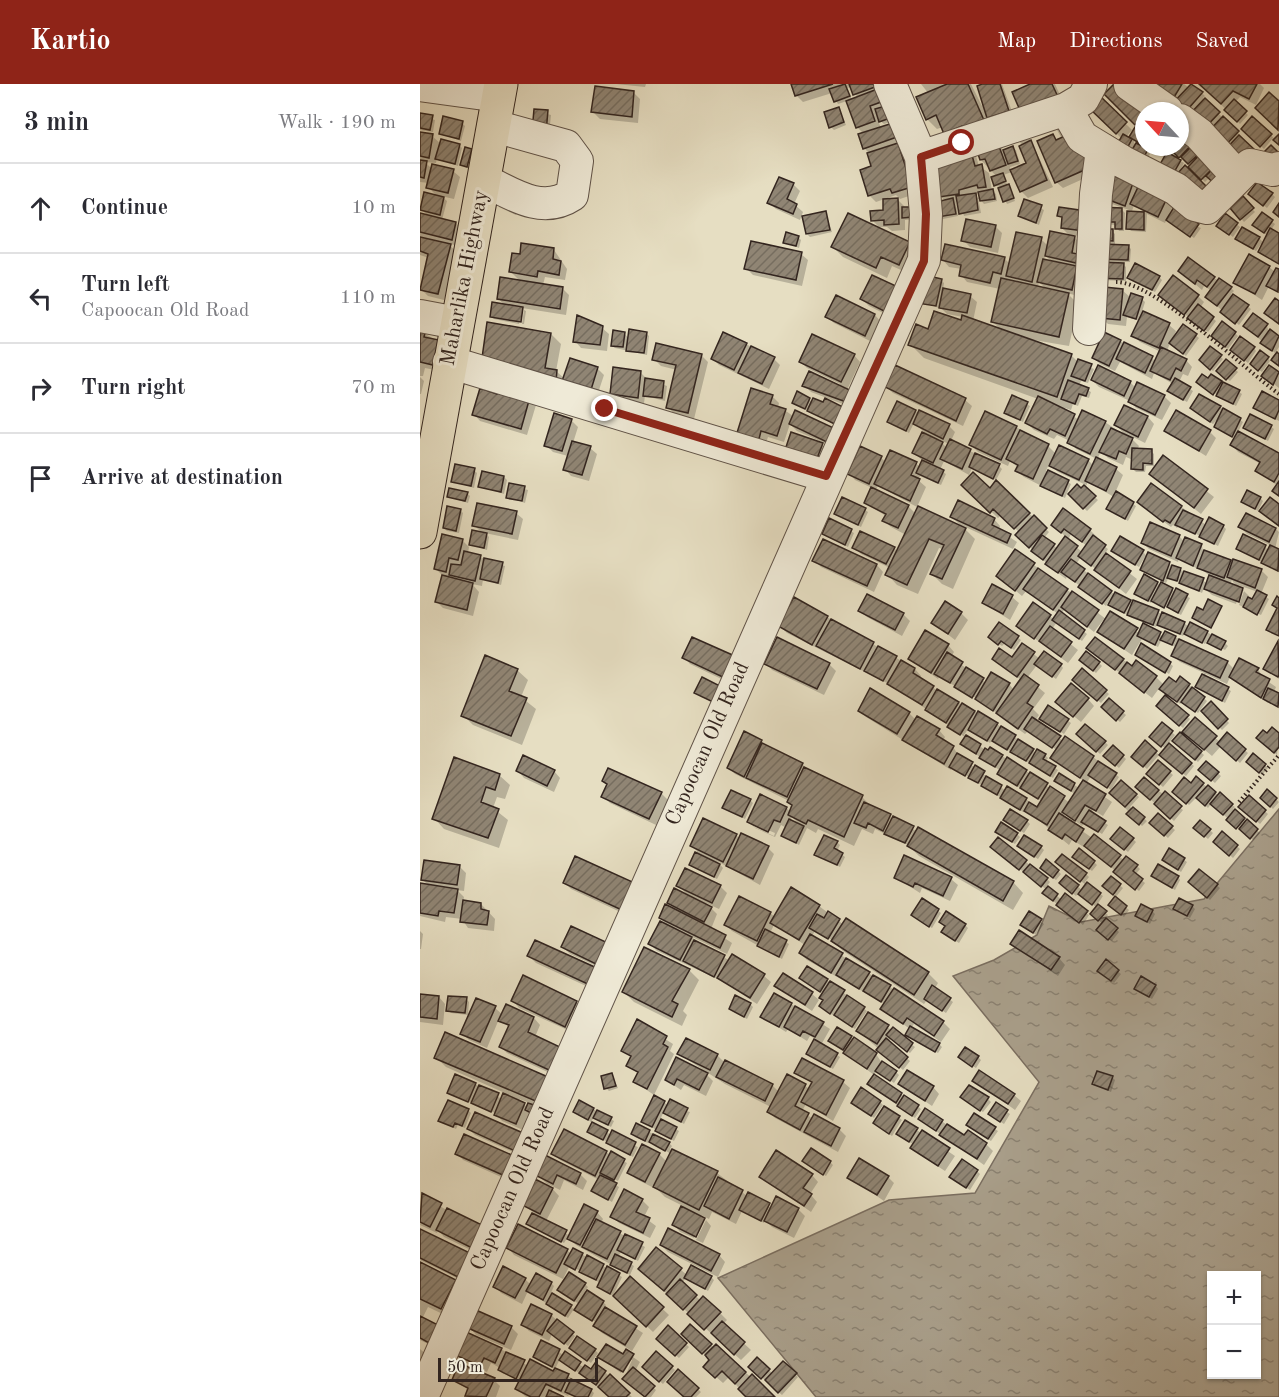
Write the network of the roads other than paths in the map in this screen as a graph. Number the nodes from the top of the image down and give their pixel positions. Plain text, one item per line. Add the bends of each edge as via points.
1 (890, 84) edge
2 (1091, 84) edge
3 (420, 85) edge
4 (1130, 85) edge
5 (498, 102) edge
6 (1154, 102) edge
7 (1066, 109) junction
8 (1189, 127) edge
9 (1102, 150) junction
10 (921, 157) junction
11 (1279, 168) edge
12 (1238, 177) junction
13 (484, 180) junction
14 (420, 316) edge
15 (457, 323) junction
16 (1089, 329) dead end
17 (449, 362) junction
18 (826, 476) junction
19 (420, 532) edge
20 (422, 1397) edge

1 - 10 street, Capoocan Old Road
2 - 7 street via 1083,99
3 - 5 street
4 - 6 street
5 - 13 main road, Maharlika Highway
5 - 13 street via 566,146 577,161 572,195 561,202 538,204
7 - 9 street via 1082,137
7 - 10 street
8 - 12 street
9 - 12 street via 1176,189 1199,207 1207,208
9 - 16 street
10 - 18 street, Capoocan Old Road via 926,214 924,261
11 - 12 street via 1251,165
13 - 15 main road, Maharlika Highway
14 - 15 street
15 - 17 main road, Maharlika Highway
17 - 18 street
17 - 19 main road, Maharlika Highway
18 - 20 street, Capoocan Old Road

